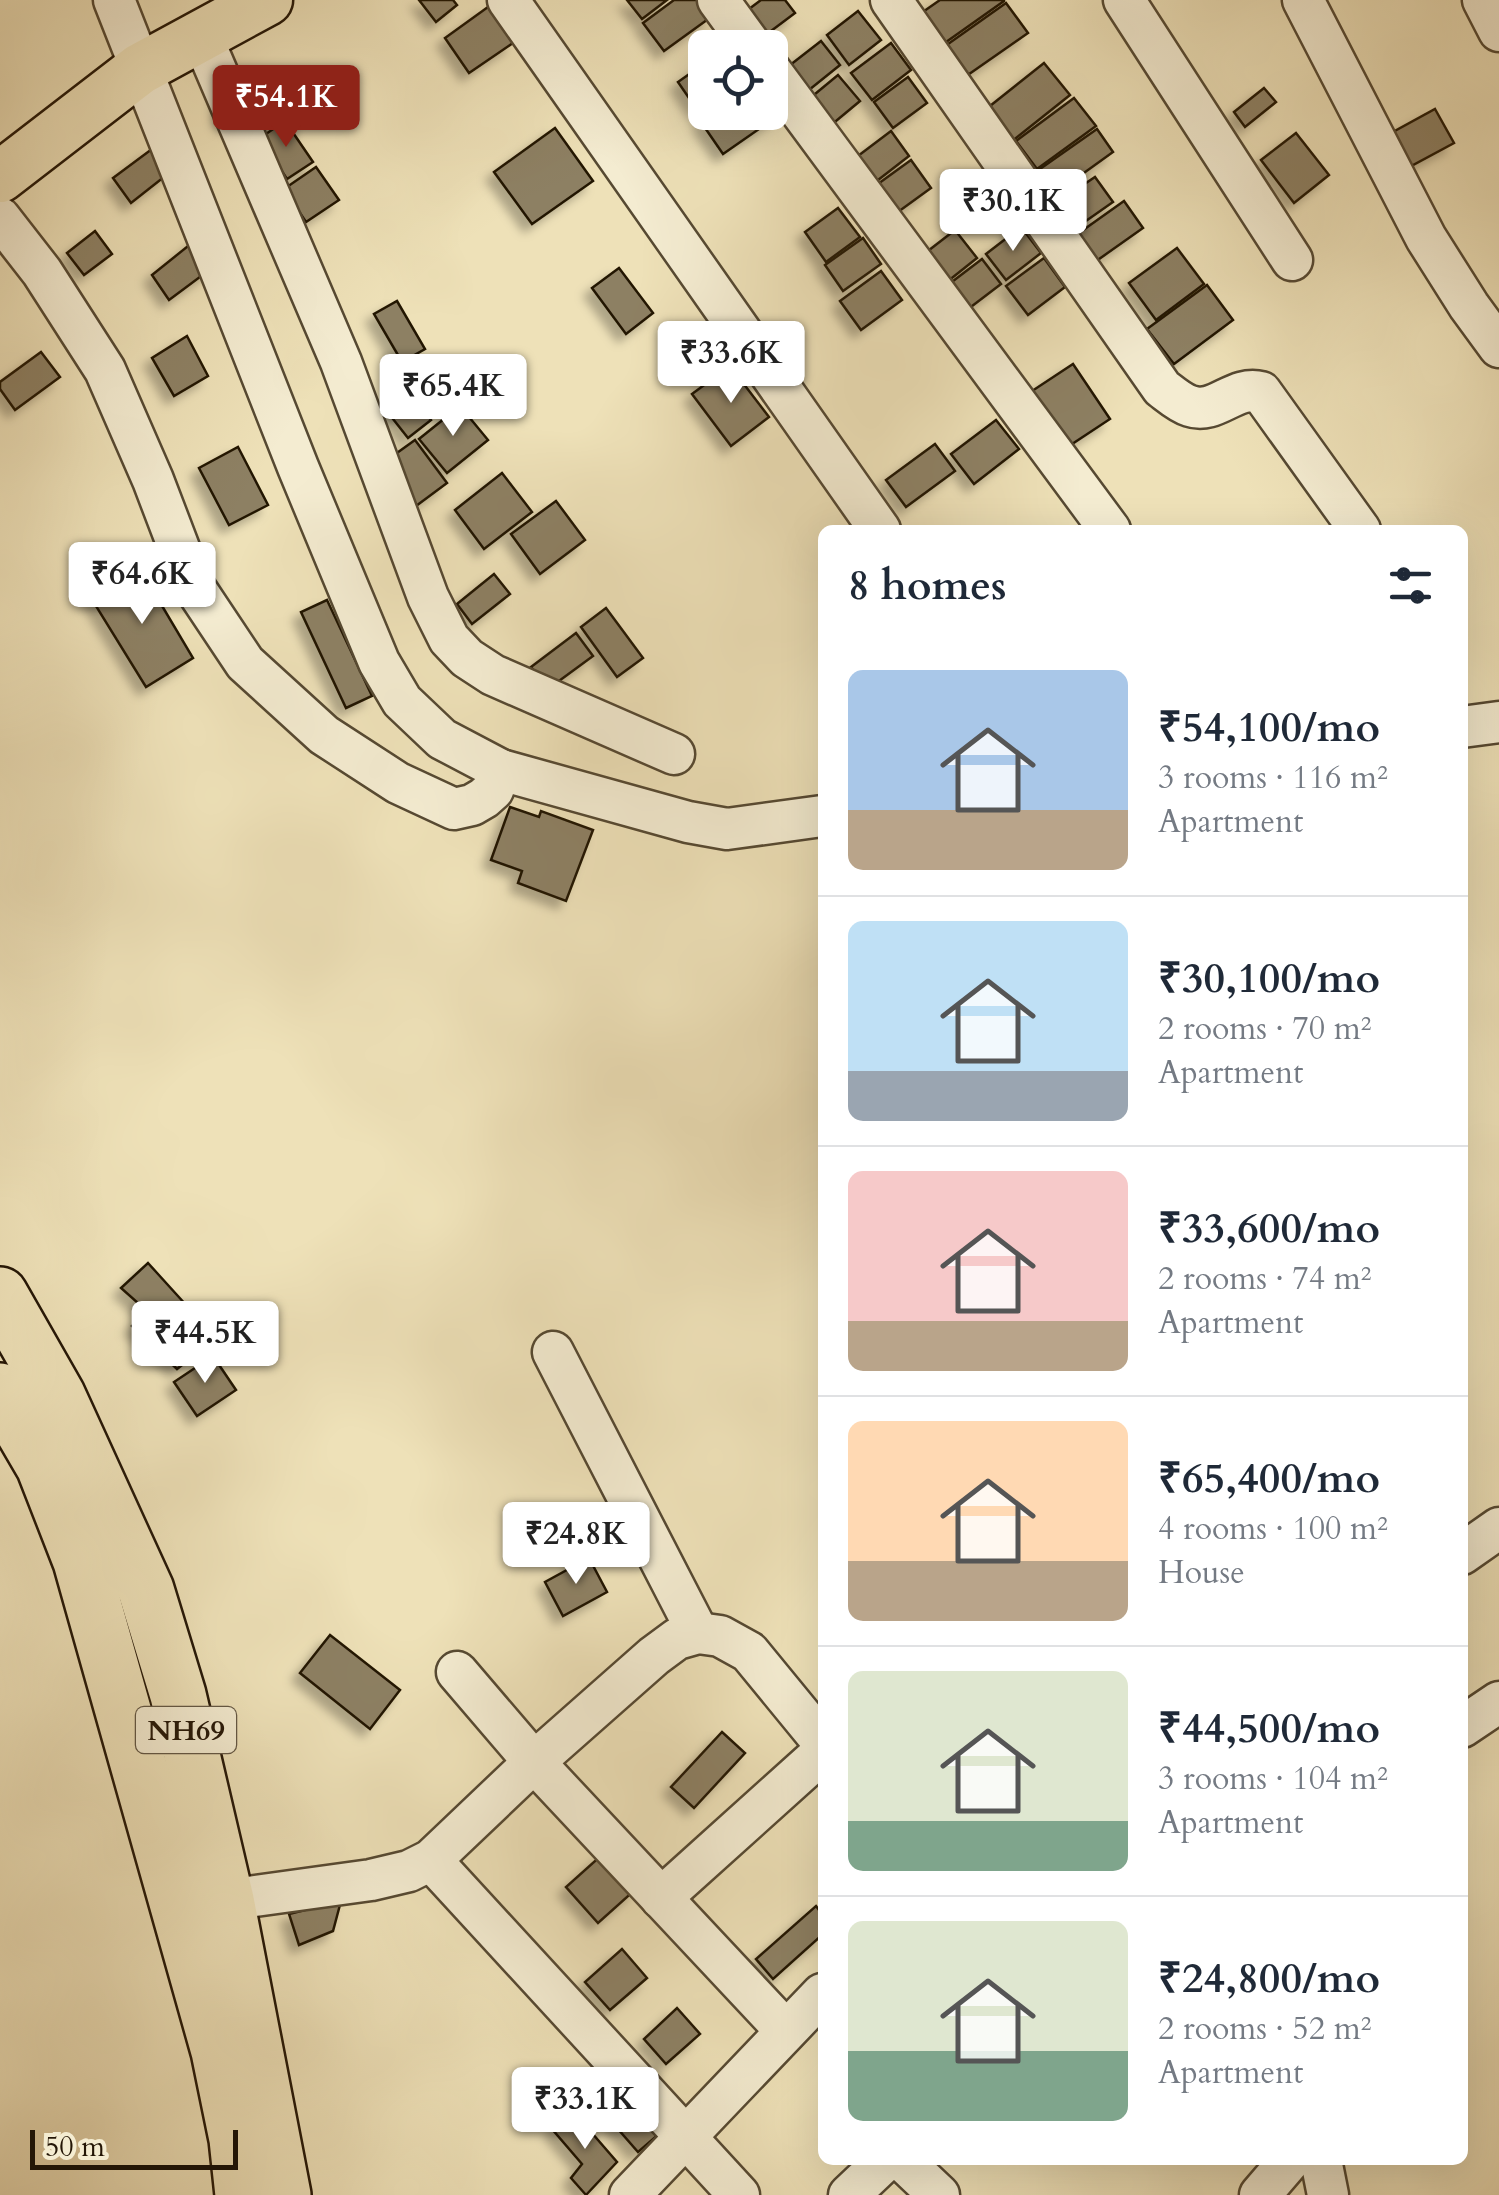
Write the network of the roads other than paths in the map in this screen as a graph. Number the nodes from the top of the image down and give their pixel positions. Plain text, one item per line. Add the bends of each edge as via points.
1 (114, 0) edge
2 (267, 0) edge
3 (508, 0) edge
4 (718, 0) edge
5 (891, 0) edge
6 (1124, 0) edge
7 (1304, 0) edge
8 (1483, 0) edge
9 (740, 30) edge
10 (1499, 31) edge
11 (168, 54) junction
12 (788, 94) edge
13 (0, 177) edge
14 (0, 218) edge
15 (1292, 260) dead end
16 (1499, 347) edge
17 (876, 525) edge
18 (1106, 525) edge
19 (1356, 525) edge
20 (1499, 722) edge
21 (1468, 726) edge
22 (674, 754) dead end
23 (501, 770) junction
24 (818, 817) edge
25 (0, 1295) edge
26 (554, 1352) dead end
27 (0, 1391) edge
28 (63, 1457) junction
29 (1499, 1528) edge
30 (1468, 1550) edge
31 (698, 1633) junction
32 (457, 1672) dead end
33 (1499, 1702) edge
34 (1468, 1724) edge
35 (818, 1736) edge
36 (818, 1756) edge
37 (534, 1762) junction
38 (431, 1860) junction
39 (661, 1898) junction
40 (226, 1900) junction
41 (818, 1998) edge
42 (786, 2030) junction
43 (685, 2138) junction
44 (881, 2165) edge
45 (907, 2165) edge
46 (1286, 2165) edge
47 (1322, 2165) edge
48 (243, 2195) edge
49 (284, 2195) edge
50 (630, 2195) edge
51 (739, 2195) edge
52 (849, 2195) edge
53 (939, 2195) edge
54 (1260, 2195) edge
55 (1328, 2195) edge

1 - 11 street
2 - 11 main road
3 - 17 street
4 - 9 street
5 - 19 street via 1162,388 1188,406 1205,408 1248,389 1261,392
6 - 15 street
7 - 16 street via 1426,238
8 - 10 street
11 - 13 main road
11 - 22 street via 341,362 449,639 493,675
11 - 23 street via 298,467 379,662 402,700 442,739
12 - 18 street
14 - 23 street via 105,370 194,585 246,663 324,735 398,783 454,809 484,798
20 - 21 street
23 - 24 street via 727,828
25 - 28 highway, NH69 via 57,1395
26 - 31 street
27 - 28 highway, NH69
28 - 40 highway, NH69 via 146,1590
28 - 48 highway, NH69 via 80,1561 219,2052
29 - 30 street
31 - 35 street via 749,1652
31 - 37 street via 654,1656
32 - 37 street
33 - 34 street
36 - 39 street
37 - 38 street
37 - 39 street
38 - 40 street via 371,1880
38 - 43 street
39 - 42 street
40 - 49 highway, NH69
41 - 42 street
42 - 43 street
43 - 50 street
43 - 51 street
44 - 52 street
45 - 53 street
46 - 54 street
47 - 55 street

